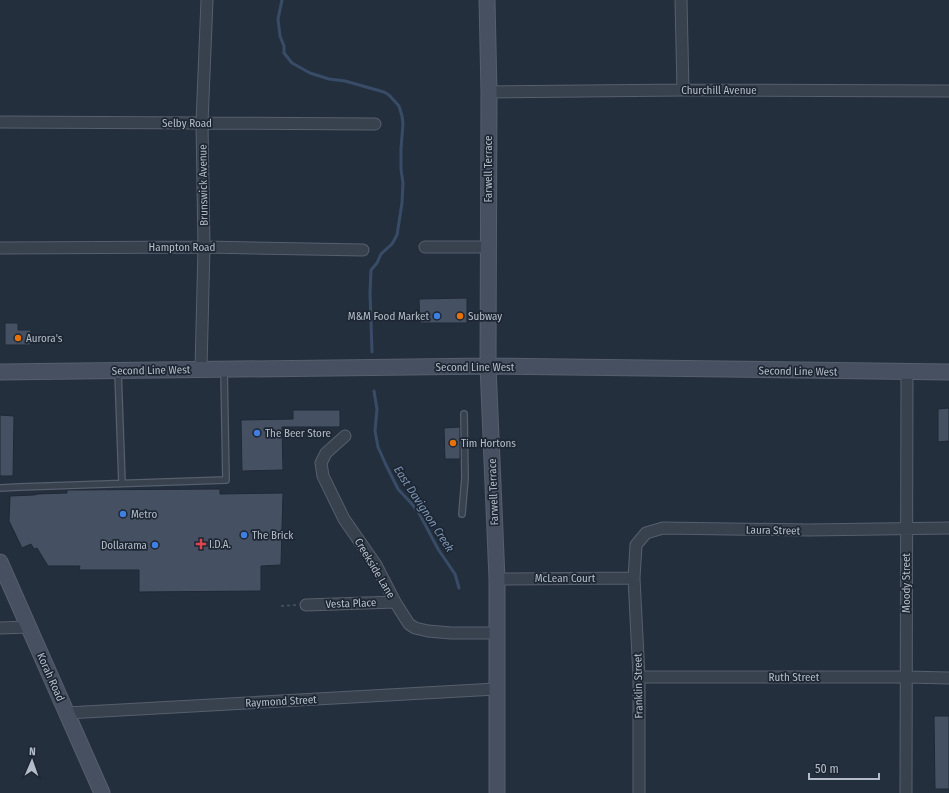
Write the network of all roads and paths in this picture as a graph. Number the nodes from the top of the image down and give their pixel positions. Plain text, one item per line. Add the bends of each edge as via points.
1 (207, 0) edge
2 (487, 0) edge
3 (681, 0) edge
4 (683, 90) junction
5 (949, 91) edge
6 (489, 92) junction
7 (0, 122) edge
8 (202, 123) junction
9 (375, 124) dead end
10 (204, 247) junction
11 (425, 247) dead end
12 (488, 247) junction
13 (0, 248) edge
14 (363, 250) dead end
15 (488, 366) junction
16 (201, 369) junction
17 (224, 369) junction
18 (118, 370) junction
19 (0, 372) edge
20 (907, 372) junction
21 (949, 372) edge
22 (464, 414) dead end
23 (345, 436) dead end
24 (122, 483) junction
25 (0, 488) edge
26 (462, 514) dead end
27 (906, 528) junction
28 (949, 528) edge
29 (0, 562) edge
30 (634, 578) junction
31 (497, 579) junction
32 (395, 602) junction
33 (306, 605) joint
34 (281, 606) dead end
35 (29, 627) junction
36 (0, 628) edge
37 (497, 633) junction
38 (639, 677) junction
39 (906, 677) junction
40 (949, 678) edge
41 (496, 689) junction
42 (67, 713) junction
43 (102, 793) edge
44 (496, 793) edge
45 (639, 793) edge
46 (906, 793) edge

1 - 8 street, Brunswick Avenue
2 - 6 street, Farwell Terrace
3 - 4 street
4 - 5 street, Churchill Avenue
4 - 6 street, Churchill Avenue
6 - 12 street, Farwell Terrace
7 - 8 street, Selby Road
8 - 9 street, Selby Road
8 - 10 street, Brunswick Avenue
10 - 13 street, Hampton Road
10 - 14 street, Hampton Road
10 - 16 street, Brunswick Avenue
11 - 12 street
12 - 15 street, Farwell Terrace
15 - 17 street, Second Line West
15 - 20 street, Second Line West
15 - 31 street, Farwell Terrace
16 - 17 street, Second Line West
16 - 18 street, Second Line West
17 - 24 lane via 226,480
18 - 19 street, Second Line West
18 - 24 lane
20 - 21 street, Second Line West
20 - 27 street, Moody Street
22 - 26 lane via 465,478
23 - 32 street, Creekside Lane via 326,453 321,463 323,476 344,519 376,565
24 - 25 lane
27 - 28 street, Laura Street
27 - 30 street, Laura Street via 663,528 646,533 636,545
27 - 39 street, Moody Street
29 - 35 street, Korah Road
30 - 31 street, McLean Court
30 - 38 street, Franklin Street
31 - 37 street, Farwell Terrace
32 - 33 street, Vesta Place
32 - 37 street, Creekside Lane via 409,624 415,628 436,632
33 - 34 path
35 - 36 street
35 - 42 street, Korah Road
37 - 41 street, Farwell Terrace
38 - 39 street, Ruth Street
38 - 45 street, Franklin Street
39 - 40 street, Ruth Street
39 - 46 street, Moody Street
41 - 42 street, Raymond Street
41 - 44 street, Farwell Terrace
42 - 43 street, Korah Road

